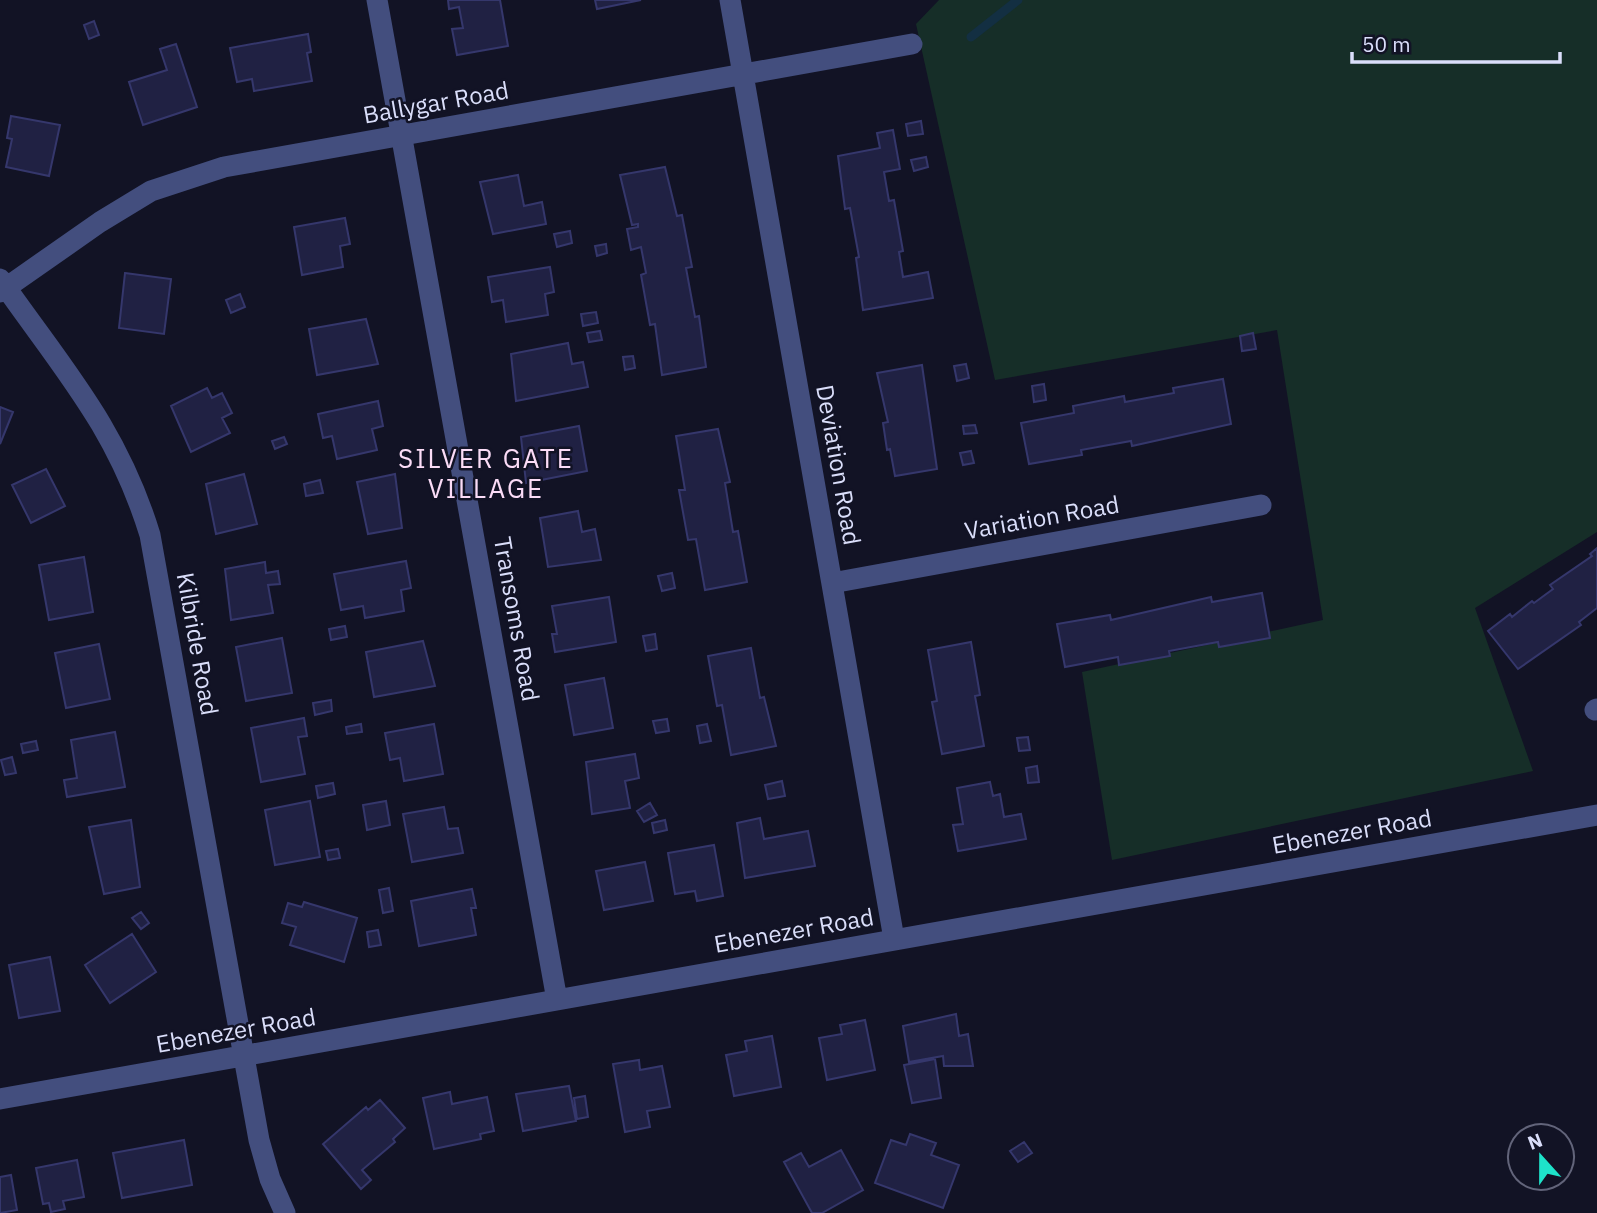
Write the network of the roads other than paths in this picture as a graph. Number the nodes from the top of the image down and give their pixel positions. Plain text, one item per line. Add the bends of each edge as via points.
1 (377, 0) edge
2 (730, 0) edge
3 (912, 44) dead end
4 (743, 75) junction
5 (401, 136) junction
6 (2, 286) edge
7 (1261, 505) dead end
8 (832, 583) junction
9 (1597, 816) edge
10 (894, 939) junction
11 (557, 1000) junction
12 (243, 1057) junction
13 (0, 1099) edge
14 (285, 1213) edge

1 - 5 street, Transoms Road
2 - 4 street, Deviation Road
3 - 4 street, Ballygar Road
4 - 5 street, Ballygar Road
4 - 8 street, Deviation Road
5 - 6 street, Ballygar Road via 270,158 180,180 151,191
5 - 11 street, Transoms Road
6 - 12 street, Kilbride Road via 93,408 138,495 158,568
7 - 8 street, Variation Road
8 - 10 street, Deviation Road
9 - 10 street, Ebenezer Road
10 - 11 street, Ebenezer Road
11 - 12 street, Ebenezer Road
12 - 13 street, Ebenezer Road
12 - 14 street, Kilbride Road via 259,1140

